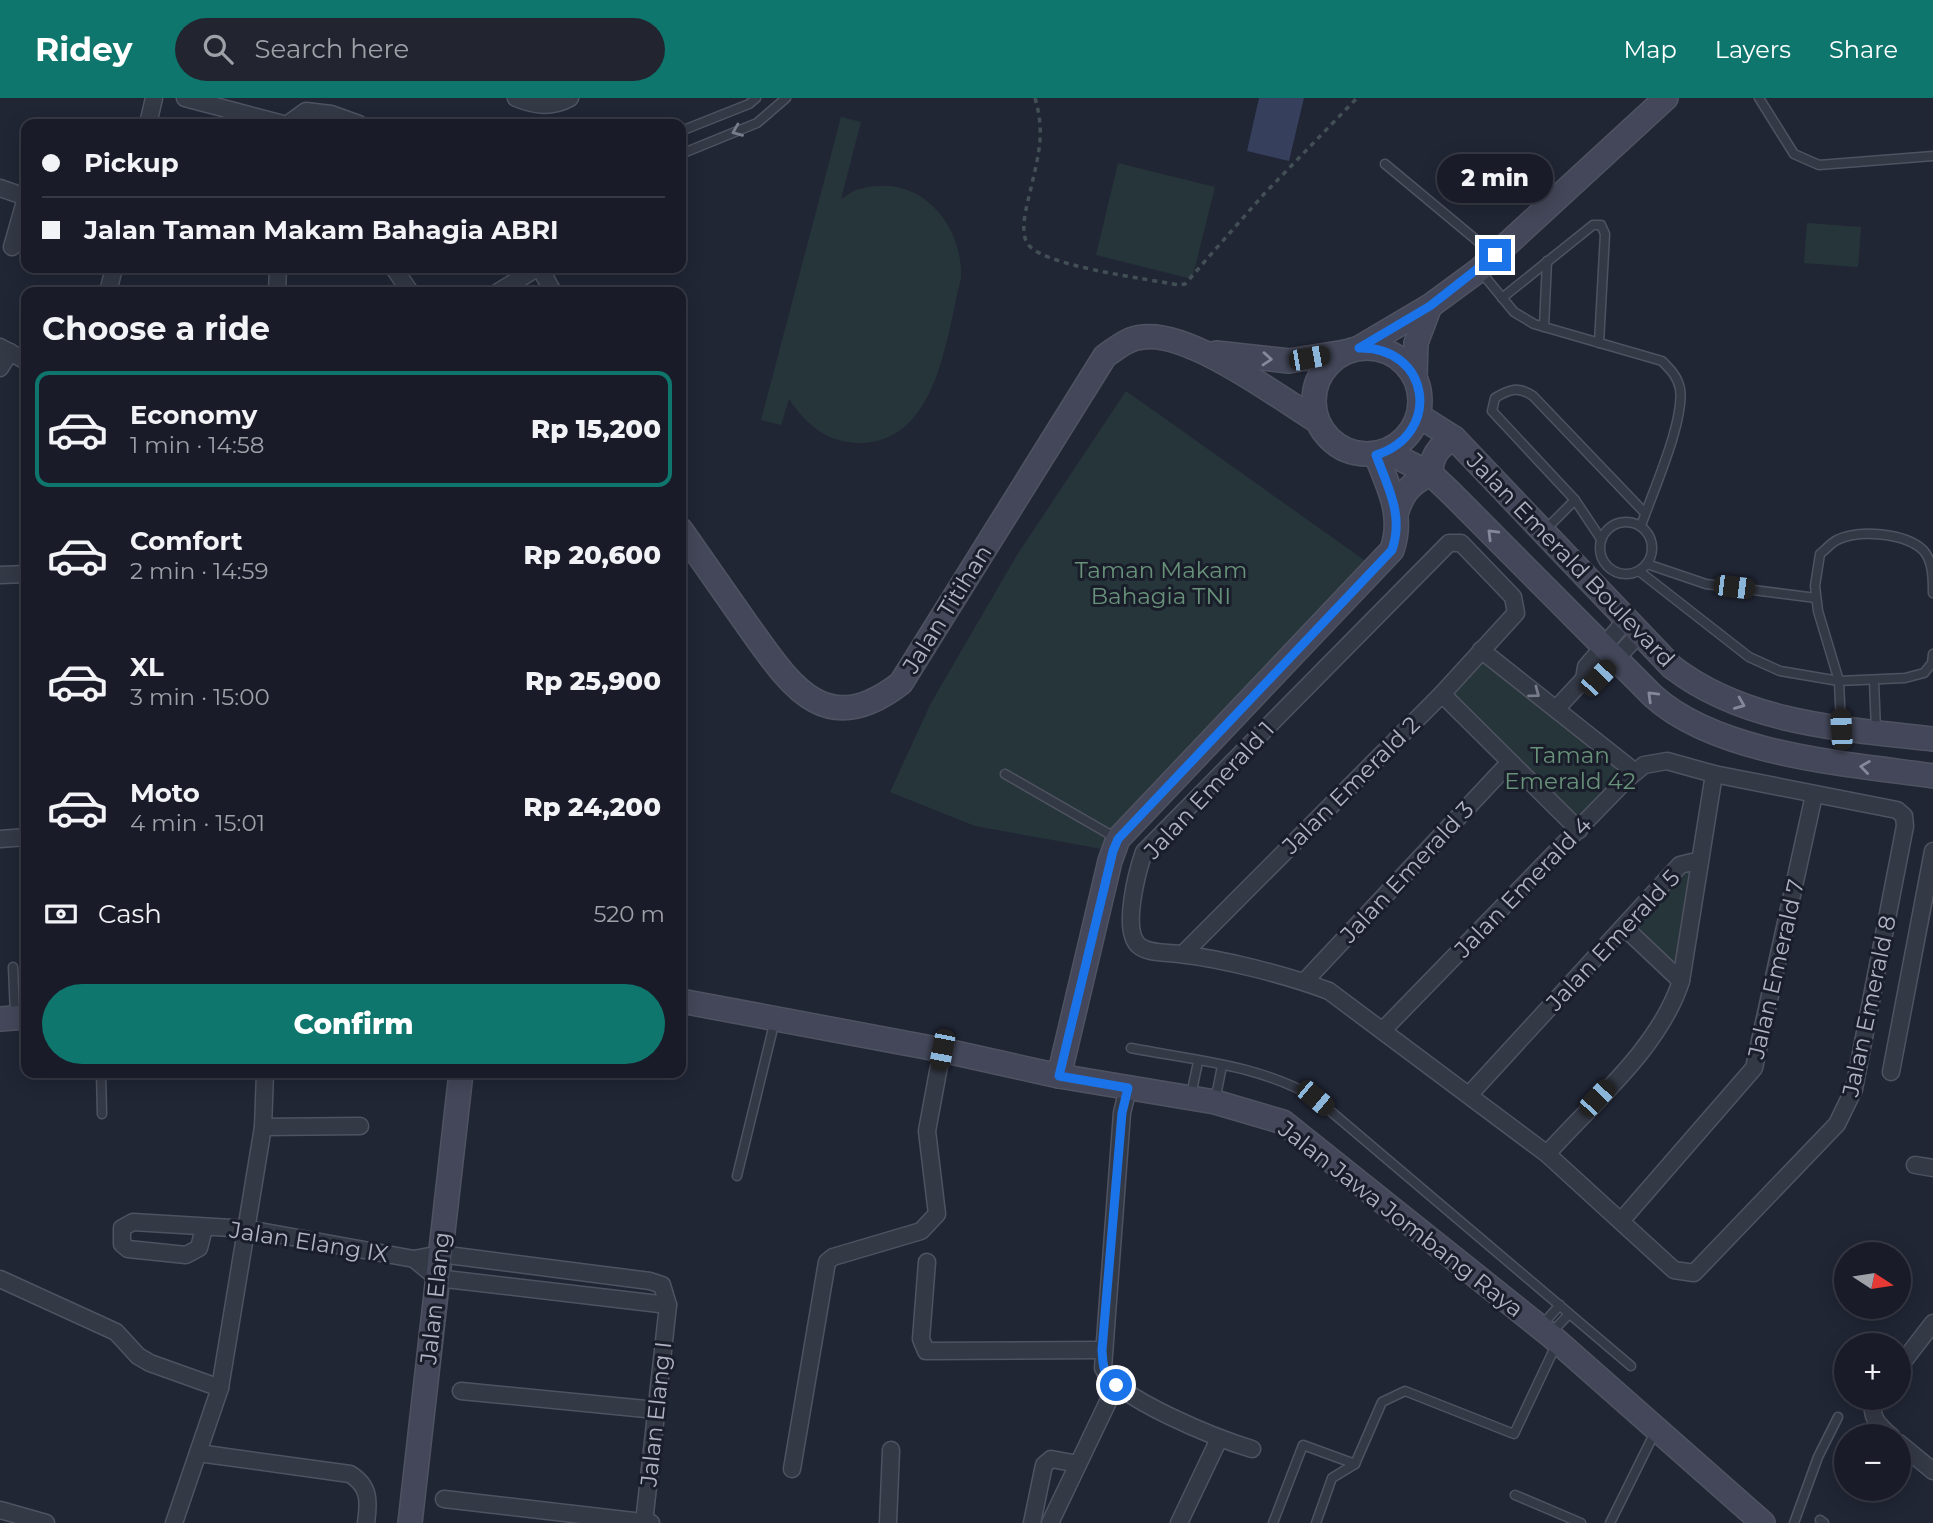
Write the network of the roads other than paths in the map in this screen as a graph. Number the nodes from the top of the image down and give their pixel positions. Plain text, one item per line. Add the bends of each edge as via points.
1 (154, 98) edge
2 (185, 98) edge
3 (516, 98) edge
4 (570, 98) edge
5 (756, 98) edge
6 (1666, 98) edge
7 (1759, 98) edge
8 (784, 99) edge
9 (305, 111) edge
10 (331, 112) edge
11 (149, 119) edge
12 (266, 119) edge
13 (347, 119) edge
14 (686, 129) edge
15 (686, 152) edge
16 (1933, 156) edge
17 (1385, 164) dead end
18 (0, 188) edge
19 (21, 195) edge
20 (21, 215) edge
21 (12, 247) dead end
22 (1548, 261) junction
23 (1487, 262) junction
24 (530, 273) edge
25 (507, 287) edge
26 (1502, 298) junction
27 (1430, 306) junction
28 (1544, 327) junction
29 (1599, 342) junction
30 (5, 349) edge
31 (1353, 349) junction
32 (1199, 350) junction
33 (21, 358) edge
34 (0, 368) edge
35 (1415, 377) junction
36 (1419, 416) junction
37 (1317, 421) junction
38 (1454, 438) junction
39 (1382, 453) junction
40 (1430, 474) junction
41 (1575, 500) junction
42 (1397, 511) junction
43 (1645, 513) junction
44 (1641, 526) junction
45 (1543, 531) junction
46 (686, 537) edge
47 (1601, 539) junction
48 (1647, 564) junction
49 (1639, 571) junction
50 (21, 574) edge
51 (0, 575) edge
52 (1933, 593) edge
53 (1816, 598) junction
54 (1516, 613) joint
55 (1634, 626) junction
56 (1481, 650) junction
57 (1609, 653) junction
58 (1933, 654) edge
59 (1839, 681) junction
60 (1874, 681) junction
61 (1442, 694) junction
62 (1556, 709) junction
63 (1841, 729) junction
64 (1876, 733) junction
65 (1933, 739) edge
66 (1509, 763) junction
67 (1634, 772) junction
68 (1006, 774) dead end
69 (1714, 774) junction
70 (1933, 776) edge
71 (1814, 795) junction
72 (1905, 826) joint
73 (1579, 830) junction
74 (21, 837) edge
75 (0, 839) edge
76 (1118, 839) junction
77 (1933, 851) edge
78 (1697, 866) junction
79 (1625, 928) junction
80 (1184, 954) junction
81 (13, 967) dead end
82 (1681, 981) junction
83 (1304, 982) junction
84 (686, 1002) edge
85 (14, 1018) edge
86 (775, 1020) junction
87 (1384, 1029) junction
88 (1131, 1048) dead end
89 (942, 1050) junction
90 (1198, 1062) junction
91 (1222, 1066) junction
92 (1891, 1072) dead end
93 (1059, 1076) junction
94 (101, 1078) edge
95 (265, 1078) edge
96 (460, 1078) edge
97 (1128, 1088) junction
98 (1469, 1095) junction
99 (1190, 1098) junction
100 (1215, 1102) junction
101 (102, 1114) dead end
102 (360, 1126) dead end
103 (263, 1127) junction
104 (1547, 1154) junction
105 (1915, 1165) dead end
106 (1933, 1168) edge
107 (737, 1176) dead end
108 (1621, 1221) junction
109 (204, 1228) junction
110 (248, 1229) junction
111 (440, 1254) junction
112 (414, 1259) junction
113 (927, 1262) dead end
114 (1674, 1270) joint
115 (437, 1278) junction
116 (0, 1279) edge
117 (668, 1305) junction
118 (1560, 1305) junction
119 (1569, 1314) junction
120 (1933, 1323) edge
121 (1549, 1335) junction
122 (1102, 1350) junction
123 (1911, 1351) edge
124 (1630, 1366) dead end
125 (1116, 1385) junction
126 (220, 1388) junction
127 (461, 1391) dead end
128 (656, 1410) junction
129 (1838, 1417) dead end
130 (1656, 1429) junction
131 (1219, 1439) junction
132 (1252, 1449) dead end
133 (891, 1450) dead end
134 (198, 1453) junction
135 (1911, 1453) edge
136 (1078, 1464) junction
137 (1355, 1464) junction
138 (792, 1469) dead end
139 (1933, 1471) edge
140 (1515, 1495) dead end
141 (444, 1499) dead end
142 (0, 1510) edge
143 (46, 1523) edge
144 (174, 1523) edge
145 (366, 1523) edge
146 (410, 1523) edge
147 (646, 1523) edge
148 (888, 1523) edge
149 (1032, 1523) edge
150 (1050, 1523) edge
151 (1179, 1523) edge
152 (1273, 1523) edge
153 (1315, 1523) edge
154 (1581, 1523) edge
155 (1611, 1523) edge
156 (1763, 1523) edge
157 (1794, 1523) edge

1 - 11 street
2 - 12 street
3 - 4 street via 540,106
5 - 14 lane
6 - 23 main road
7 - 16 lane via 1794,154 1803,160 1819,165
8 -> 15 lane via 757,123
9 - 10 street
10 - 13 street
17 - 23 lane
18 - 19 street
20 - 21 street
22 - 26 lane
22 - 28 lane
22 - 29 lane via 1592,225 1601,225 1605,234
23 - 26 lane
23 - 27 main road
24 - 25 street
26 - 28 lane via 1514,312
27 - 31 main road
27 - 35 main road via 1416,343
28 - 29 lane
29 - 43 lane via 1662,361 1674,373 1680,389 1678,417
30 - 33 street
30 - 34 street
32 -> 31 main road, Jalan Titihan via 1289,361
31 - 35 main road via 1383,350 1397,356
31 - 37 main road via 1328,365 1316,386
32 - 37 main road, Jalan Titihan
32 - 46 main road, Jalan Titihan via 1178,340 1142,337 1105,356 901,683 862,707 821,702 789,683
35 - 36 main road
36 - 38 main road, Jalan Emerald Boulevard
36 - 39 main road via 1401,443
37 - 39 main road via 1338,447 1354,454
38 - 40 main road via 1434,456
38 - 45 main road, Jalan Emerald Boulevard
39 - 40 main road, Jalan Emerald Boulevard
39 - 42 main road
40 - 42 main road via 1412,484
57 -> 40 main road, Jalan Emerald Boulevard
41 - 43 lane via 1492,411 1495,398 1510,389 1533,396
41 - 45 lane
41 - 47 lane
42 - 76 main road via 1392,550
43 - 44 lane
44 - 47 lane via 1626,521 1610,526
44 - 48 lane via 1652,544
45 - 55 main road, Jalan Emerald Boulevard
47 - 49 lane via 1600,555 1609,569 1623,575
48 - 49 lane
48 - 53 lane via 1706,584
49 - 59 lane via 1763,665
50 - 51 street
52 - 53 lane via 1932,571 1924,551 1901,538 1862,535 1838,540 1820,554
53 - 59 lane
54 - 56 street, Jalan Emerald 2
54 - 80 street, Jalan Emerald 1 via 1513,597 1469,551 1461,543 1449,543 1144,852 1136,872 1130,933 1146,950
55 - 57 street
55 -> 63 main road, Jalan Emerald Boulevard via 1672,667 1703,687 1765,713
56 - 61 street, Jalan Emerald 2
56 -> 62 street
57 - 62 street via 1598,678 1584,679
70 -> 57 main road, Jalan Emerald Boulevard via 1820,760 1745,742 1665,707
58 - 60 lane via 1924,673
59 - 60 lane
59 - 63 lane
60 - 64 lane
61 - 66 street
61 - 80 street, Jalan Emerald 2
62 - 67 street
63 - 64 main road, Jalan Emerald Boulevard
64 - 65 main road, Jalan Emerald Boulevard
66 - 73 street
66 - 83 street, Jalan Emerald 3
67 - 69 street, Jalan Emerald 4 via 1654,761 1667,761
67 - 73 street, Jalan Emerald 4
68 - 76 lane
69 - 71 street, Jalan Emerald 4
69 - 78 street, Jalan Emerald 5
71 - 72 street, Jalan Emerald 4 via 1897,810 1904,816
71 - 108 street, Jalan Emerald 7 via 1755,1068
72 - 114 street, Jalan Emerald 8 via 1847,1108 1703,1267 1694,1273
73 - 87 street, Jalan Emerald 4
74 - 75 street
76 - 93 main road
77 - 92 street
78 - 79 street, Jalan Emerald 5 via 1692,862 1680,865
78 - 82 street
79 - 82 street
79 - 98 street, Jalan Emerald 5
80 - 83 street, Jalan Emerald 1
81 - 85 lane
82 - 104 street via 1671,1010
83 - 87 street, Jalan Emerald 1 via 1329,991
84 - 86 main road, Jalan Jawa Jombang Raya
86 - 89 main road, Jalan Jawa Jombang Raya
86 - 107 lane
87 - 98 street, Jalan Emerald 1
88 - 90 lane
89 - 93 main road, Jalan Jawa Jombang Raya
89 - 138 street via 927,1131 937,1214 921,1231 827,1262
90 - 91 lane
90 - 99 lane
91 - 100 lane
91 - 118 lane via 1292,1083 1315,1098
93 - 97 main road, Jalan Jawa Jombang Raya
94 - 101 lane
95 - 103 street
96 - 111 main road, Jalan Elang
97 - 99 main road, Jalan Jawa Jombang Raya
97 - 122 street via 1122,1113
98 - 104 street, Jalan Emerald 1
99 - 100 main road, Jalan Jawa Jombang Raya
100 - 121 main road, Jalan Jawa Jombang Raya via 1283,1122
102 - 103 street
103 - 110 street
104 - 108 street, Jalan Emerald 1
105 - 106 street
108 - 114 street, Jalan Emerald 1
109 - 109 street, Jalan Elang IX via 200,1248 190,1254 128,1249 122,1244 122,1228 134,1222
109 - 110 street, Jalan Elang IX
110 - 112 street, Jalan Elang IX
110 - 126 street
111 - 112 street, Jalan Elang IX
111 - 115 main road, Jalan Elang
111 - 117 street, Jalan Elang IX via 657,1282 665,1290
112 - 115 street, Jalan Elang IX
113 - 122 street via 921,1339 926,1351
115 - 117 street
115 - 146 main road, Jalan Elang
116 - 126 street via 86,1315 116,1332 150,1363
117 - 128 street, Jalan Elang I
118 - 119 lane
118 - 121 lane
119 - 121 lane
119 - 124 lane
120 - 123 street
121 - 130 main road, Jalan Jawa Jombang Raya
121 - 137 lane via 1514,1434 1405,1391 1382,1402
122 - 125 street via 1107,1378
125 - 131 street
125 - 136 street
126 - 134 street
127 - 128 street
128 - 147 street, Jalan Elang I
129 - 157 lane
130 - 155 lane
130 - 156 main road, Jalan Jawa Jombang Raya
131 - 132 street
131 - 151 street
133 - 148 street
134 - 144 street
134 - 145 street via 350,1474 359,1479 369,1496
135 - 139 street
136 - 149 street via 1051,1459 1044,1465
136 - 150 street
137 - 152 lane via 1303,1445
137 - 153 lane via 1332,1478
140 - 154 lane
141 - 147 street
142 - 143 street

